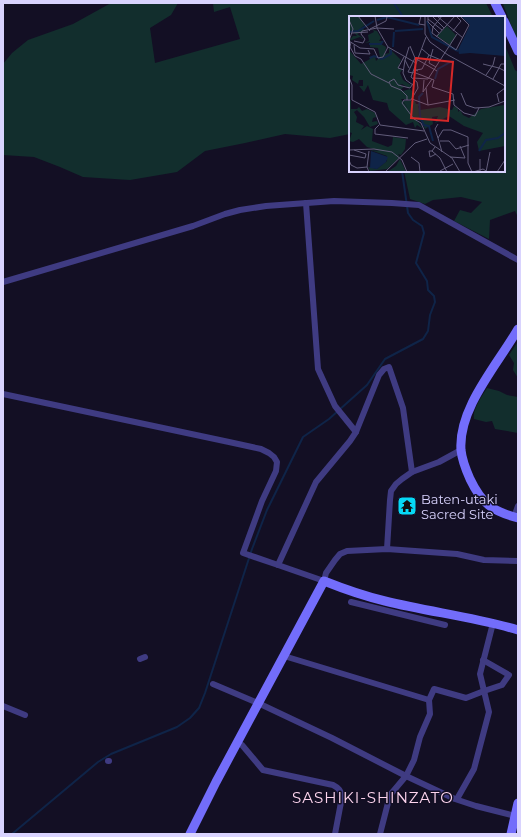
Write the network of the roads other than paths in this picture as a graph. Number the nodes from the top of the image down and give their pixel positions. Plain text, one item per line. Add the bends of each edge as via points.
1 (495, 3) edge
2 (502, 16) edge
3 (505, 23) edge
4 (518, 51) edge
5 (306, 203) junction
6 (518, 260) edge
7 (3, 282) edge
8 (518, 329) edge
9 (3, 394) edge
10 (356, 432) junction
11 (462, 450) junction
12 (412, 472) junction
13 (518, 506) edge
14 (516, 518) edge
15 (387, 549) junction
16 (518, 561) edge
17 (278, 565) junction
18 (324, 581) junction
19 (351, 602) dead end
20 (418, 608) junction
21 (422, 620) junction
22 (493, 623) junction
23 (445, 625) dead end
24 (518, 630) edge
25 (284, 656) junction
26 (483, 660) junction
27 (213, 684) dead end
28 (484, 691) junction
29 (429, 700) junction
30 (258, 703) junction
31 (3, 706) edge
32 (25, 715) dead end
33 (237, 742) junction
34 (406, 776) junction
35 (457, 800) junction
36 (518, 803) edge
37 (515, 816) junction
38 (190, 834) edge
39 (335, 834) edge
40 (380, 834) edge
41 (511, 834) edge

1 - 2 street
3 - 4 street
5 - 6 street via 334,201 419,205
5 - 7 street via 266,206 225,214 193,226
5 - 10 street via 318,369 336,407
8 - 11 street via 468,411 462,434
9 - 17 street via 230,442 269,453 277,462 276,471 243,554
10 - 12 street via 379,375 389,367 404,408
10 - 17 street via 316,482
11 - 12 street
11 - 14 street via 469,476 485,502 495,510
12 - 15 street via 391,490
13 - 14 street
15 - 16 street via 457,554 484,560
15 - 18 street via 347,551 340,554 326,573
17 - 18 street
18 - 20 street via 386,602
18 - 25 street
19 - 21 street
20 - 21 street
20 - 22 street
21 - 23 street
22 - 24 street
22 - 26 street
25 - 29 street
25 - 30 street
26 - 28 street via 480,674
26 - 28 street via 509,675 502,685
27 - 30 street
28 - 29 street via 466,698 434,688
28 - 35 street via 489,712 474,769
29 - 34 street via 430,714
30 - 33 street
30 - 34 street
31 - 32 street
33 - 38 street
33 - 39 street via 263,770 339,788 342,797
34 - 35 street
34 - 40 street via 390,795
35 - 37 street
36 - 37 street
37 - 41 street

